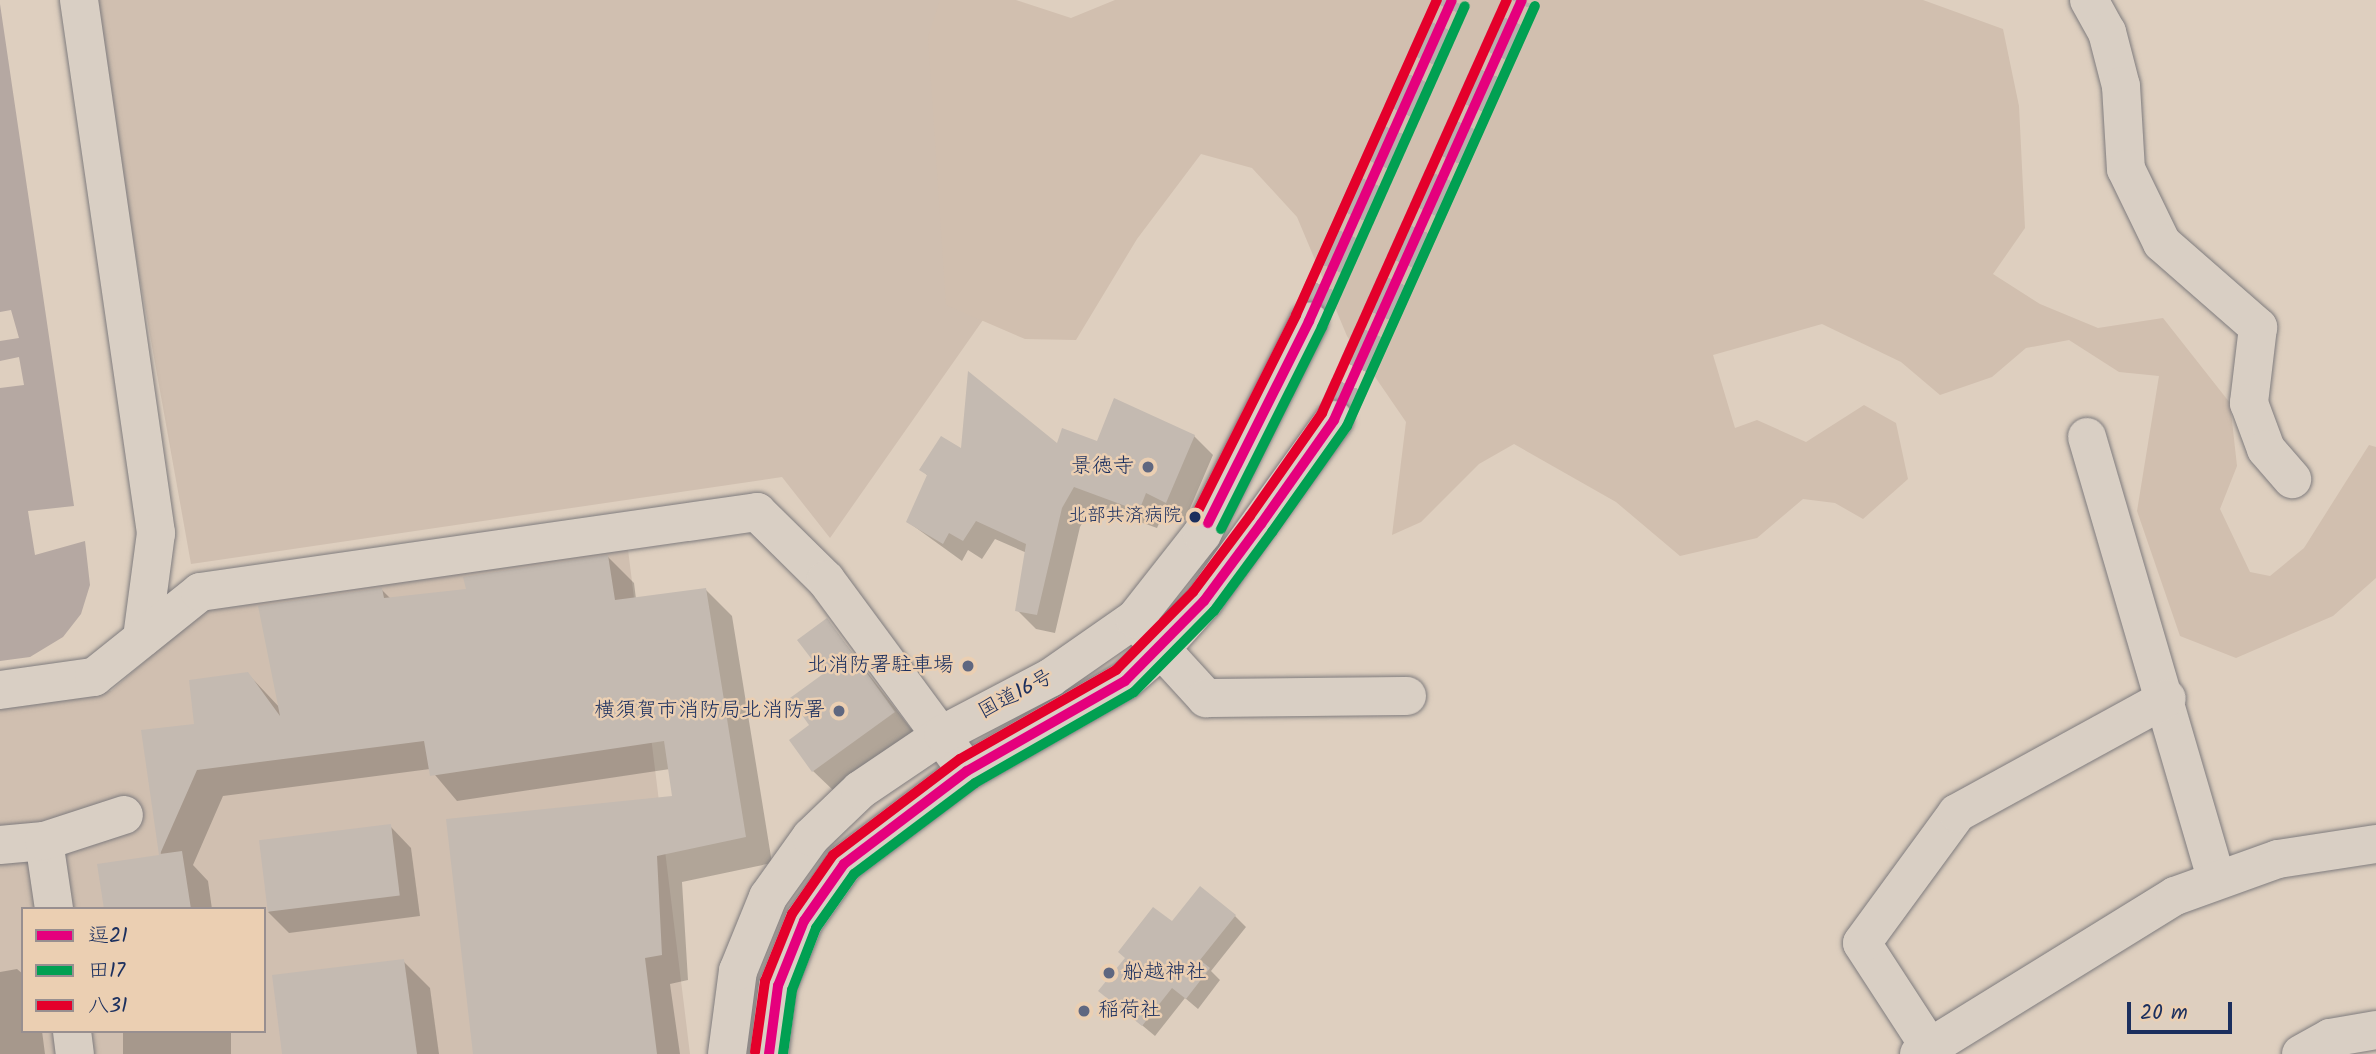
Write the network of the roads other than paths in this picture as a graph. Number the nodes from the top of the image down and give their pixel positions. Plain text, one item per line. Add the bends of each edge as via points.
1 (79, 0) edge
2 (2089, 0) edge
3 (1308, 321) tunnel mouth
4 (1334, 420) tunnel mouth
5 (2087, 437) dead end
6 (2292, 479) dead end
7 (1135, 619) junction
8 (142, 638) junction
9 (1158, 653) junction
10 (0, 690) edge
11 (1407, 696) dead end
12 (2166, 698) junction
13 (943, 734) junction
14 (967, 771) junction
15 (124, 815) dead end
16 (44, 841) junction
17 (2376, 844) edge
18 (0, 845) edge
19 (2216, 878) junction
20 (54, 907) edge
21 (2376, 1030) edge
22 (72, 1033) edge
23 (1927, 1052) edge
24 (75, 1054) edge
25 (727, 1054) edge
26 (769, 1054) edge
27 (2301, 1054) edge

1 - 8 main road via 156,533
2 - 6 main road via 2107,32 2121,86 2126,169 2162,243 2258,327 2249,403 2266,449
3 - 7 main road, 国道16号 via 1202,534
4 - 9 main road, 国道16号 via 1204,601
5 - 12 main road
7 - 9 main road
7 - 13 main road, 国道16号 via 1050,678
8 - 10 main road via 94,677
8 - 13 main road via 200,592 757,512 827,580
9 - 11 main road via 1206,698
9 - 14 main road, 国道16号 via 1125,681
12 - 19 main road
12 - 23 main road via 1957,813 1862,943
13 - 14 main road
13 - 25 main road, 国道16号 via 860,790 811,837 768,897 738,971
14 - 26 main road, 国道16号 via 844,864 804,921 778,986
15 - 16 main road
16 - 18 main road
16 - 20 main road
17 - 19 main road via 2278,859
19 - 23 main road via 2127,921
21 - 27 main road via 2330,1038
22 - 24 main road

